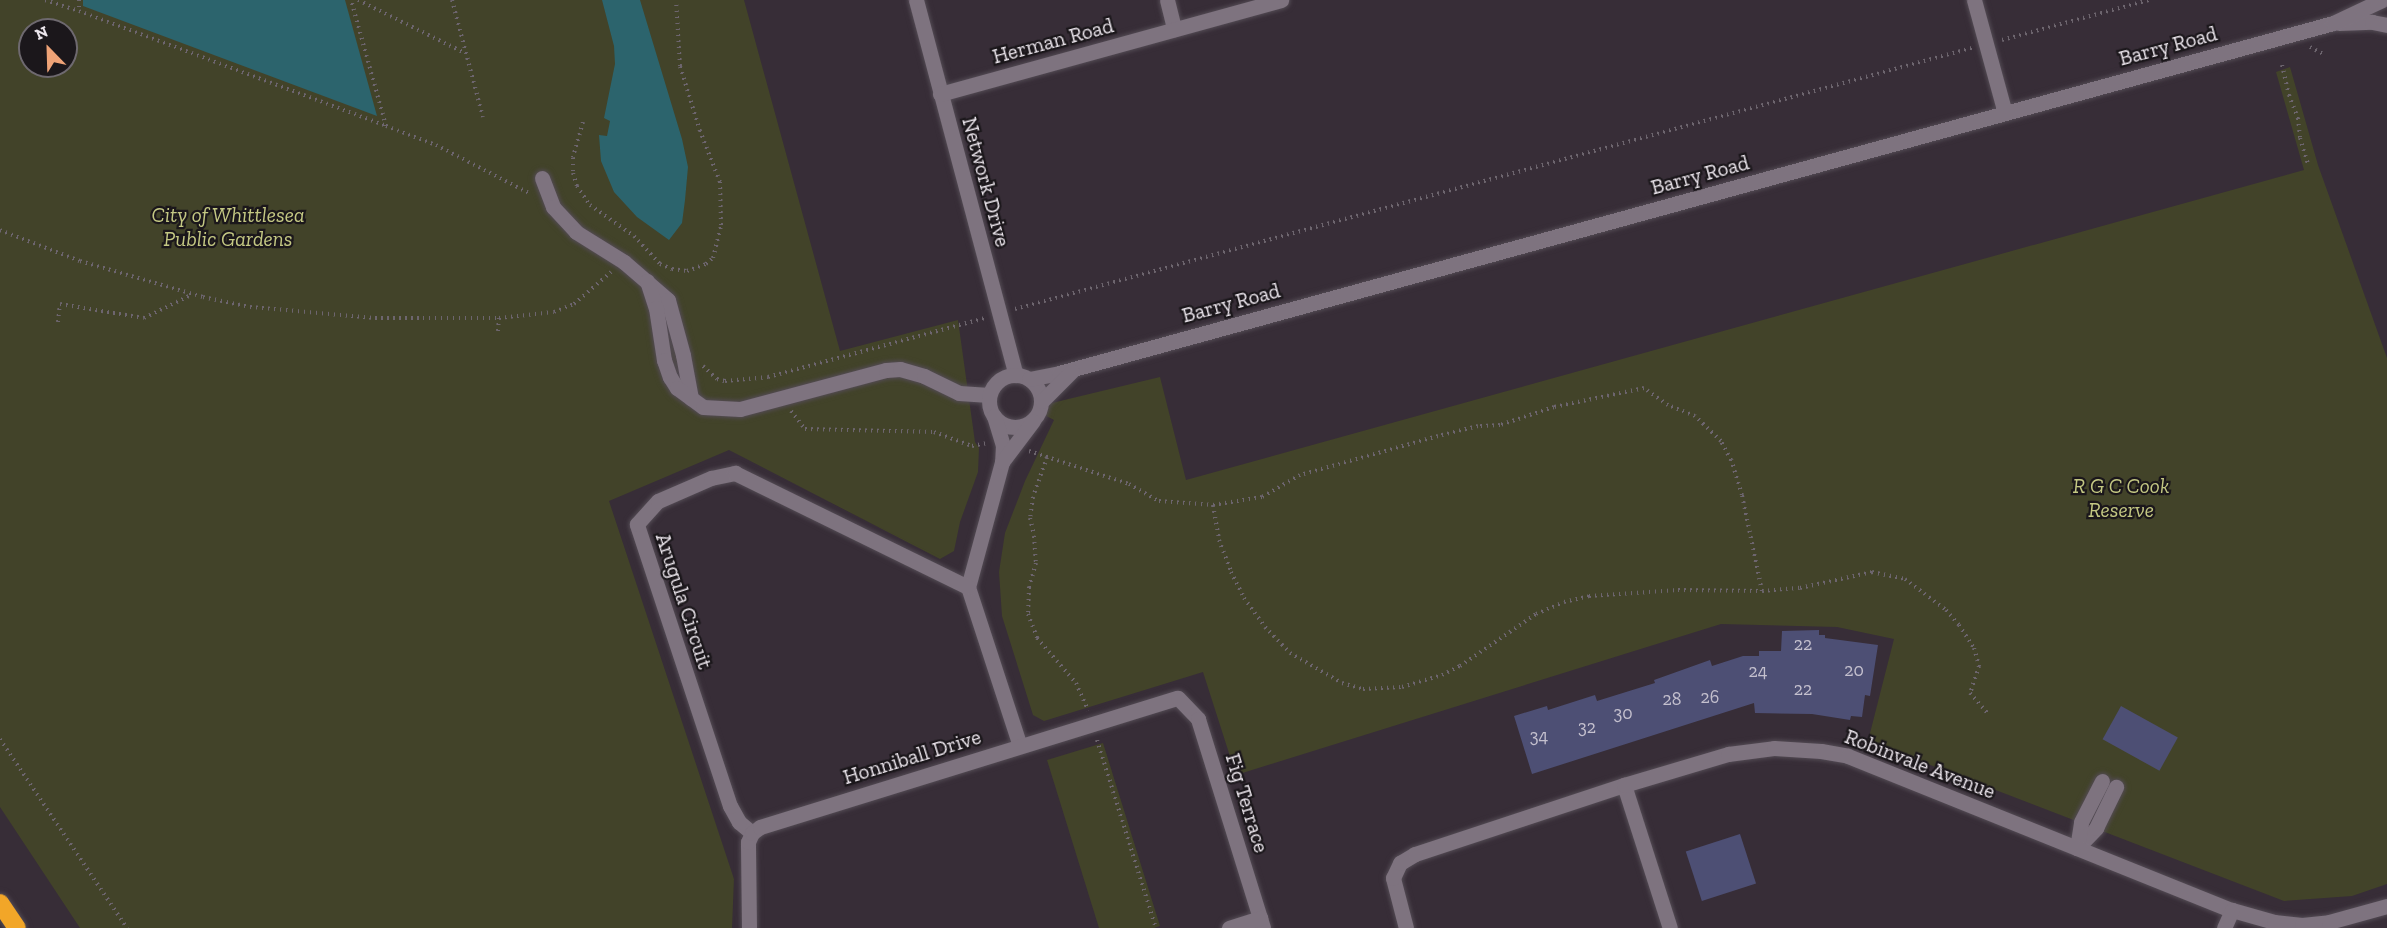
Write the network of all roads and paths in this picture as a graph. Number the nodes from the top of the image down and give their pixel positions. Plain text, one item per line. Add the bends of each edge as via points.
1 (45, 0) edge
2 (79, 0) edge
3 (351, 0) edge
4 (358, 0) edge
5 (452, 0) edge
6 (676, 0) edge
7 (916, 0) edge
8 (1167, 0) edge
9 (1281, 0) edge
10 (1974, 0) edge
11 (2149, 0) edge
12 (2384, 0) edge
13 (79, 11) junction
14 (2387, 15) edge
15 (2333, 23) junction
16 (2387, 25) edge
17 (1174, 29) junction
18 (1986, 44) junction
19 (466, 53) junction
20 (2282, 65) dead end
21 (940, 94) junction
22 (2005, 113) junction
23 (483, 117) dead end
24 (583, 122) dead end
25 (386, 126) junction
26 (2308, 165) dead end
27 (544, 185) joint
28 (0, 230) edge
29 (624, 262) junction
30 (192, 294) junction
31 (1000, 314) junction
32 (500, 318) junction
33 (58, 322) dead end
34 (498, 331) dead end
35 (697, 358) dead end
36 (1077, 368) junction
37 (782, 373) junction
38 (1023, 377) junction
39 (989, 395) junction
40 (786, 396) junction
41 (1042, 401) junction
42 (994, 416) junction
43 (1033, 420) junction
44 (1007, 443) junction
45 (1047, 457) junction
46 (1213, 505) junction
47 (968, 587) junction
48 (1762, 591) junction
49 (1178, 698) joint
50 (1989, 715) dead end
51 (1092, 724) junction
52 (0, 739) edge
53 (1020, 746) junction
54 (2109, 784) dead end
55 (1624, 785) junction
56 (752, 833) junction
57 (2077, 848) junction
58 (0, 903) edge
59 (2387, 906) edge
60 (2232, 910) junction
61 (1262, 923) edge
62 (17, 928) edge
63 (127, 928) edge
64 (750, 928) edge
65 (1156, 928) edge
66 (1229, 928) edge
67 (1406, 928) edge
68 (1670, 928) edge
69 (2224, 928) edge

1 - 13 path
2 - 13 path
3 - 25 path
4 - 19 path
5 - 19 path
6 - 24 path via 680,66 720,182 721,225 713,258 687,272 660,264 634,236 590,205 573,173
7 - 21 street, Network Drive
8 - 17 street
9 - 17 street, Herman Road
10 - 18 street
11 - 18 path
12 - 14 street
12 - 15 street, Barry Road
13 - 25 path
15 - 16 street, Barry Road
15 - 22 street, Barry Road
17 - 21 street, Herman Road
18 - 22 street
18 - 31 path
19 - 23 path
20 - 26 path
21 - 31 street, Network Drive
22 - 36 street, Barry Road
25 - 27 path via 446,149 520,190 534,194
27 - 29 street via 553,207 576,232
28 - 30 path via 80,261
29 - 32 path via 565,309
29 - 40 street via 647,281 664,360 677,388 703,407 719,410 740,409
30 - 32 path via 296,312 410,320
30 - 33 path via 144,318 60,304
31 - 37 path
31 - 38 street, Network Drive
32 - 34 path
35 - 37 path via 708,372 725,381
36 - 38 street, Barry Road
36 - 41 street, Barry Road
37 - 40 path
38 - 39 street via 1002,378
38 - 41 street via 1040,390
39 - 40 street via 959,393 900,369
39 - 42 street
40 - 44 path via 792,414 805,429 934,432 972,446
41 - 43 street
42 - 43 street via 1013,427
42 - 44 street
43 - 44 street
44 - 45 path
44 - 47 street
45 - 46 path via 1129,484 1159,501
45 - 51 path via 1033,496 1030,518 1036,563 1029,587 1028,614 1037,638 1076,683
46 - 48 path via 1219,540 1231,572 1265,627 1290,653 1342,682 1363,689 1402,687 1442,675 1514,627 1564,602 1620,593
46 - 48 path via 1262,497 1300,475 1438,436 1500,425 1577,402 1644,388 1668,405 1695,416 1721,441 1742,495
47 - 53 street
47 - 56 street, Arugula Circuit via 735,473 711,478 658,501 637,524 730,806 739,822
48 - 50 path via 1800,588 1872,572 1905,579 1946,610 1974,648 1979,666 1970,693
49 - 51 street, Honniball Drive
49 - 61 street, Fig Terrace via 1198,719
51 - 53 street, Honniball Drive
51 - 65 path
52 - 63 path
53 - 56 street, Honniball Drive via 770,823
54 - 57 street via 2081,822
55 - 57 street, Robinvale Avenue via 1728,754 1774,748 1821,751 1869,764
55 - 67 street, Robinvale Avenue via 1432,846 1400,863 1393,878
55 - 68 street
56 - 64 street via 748,842
57 - 60 street, Robinvale Avenue
58 - 62 highway
59 - 60 street, Robinvale Avenue via 2355,917 2302,925
60 - 69 street
61 - 66 street

